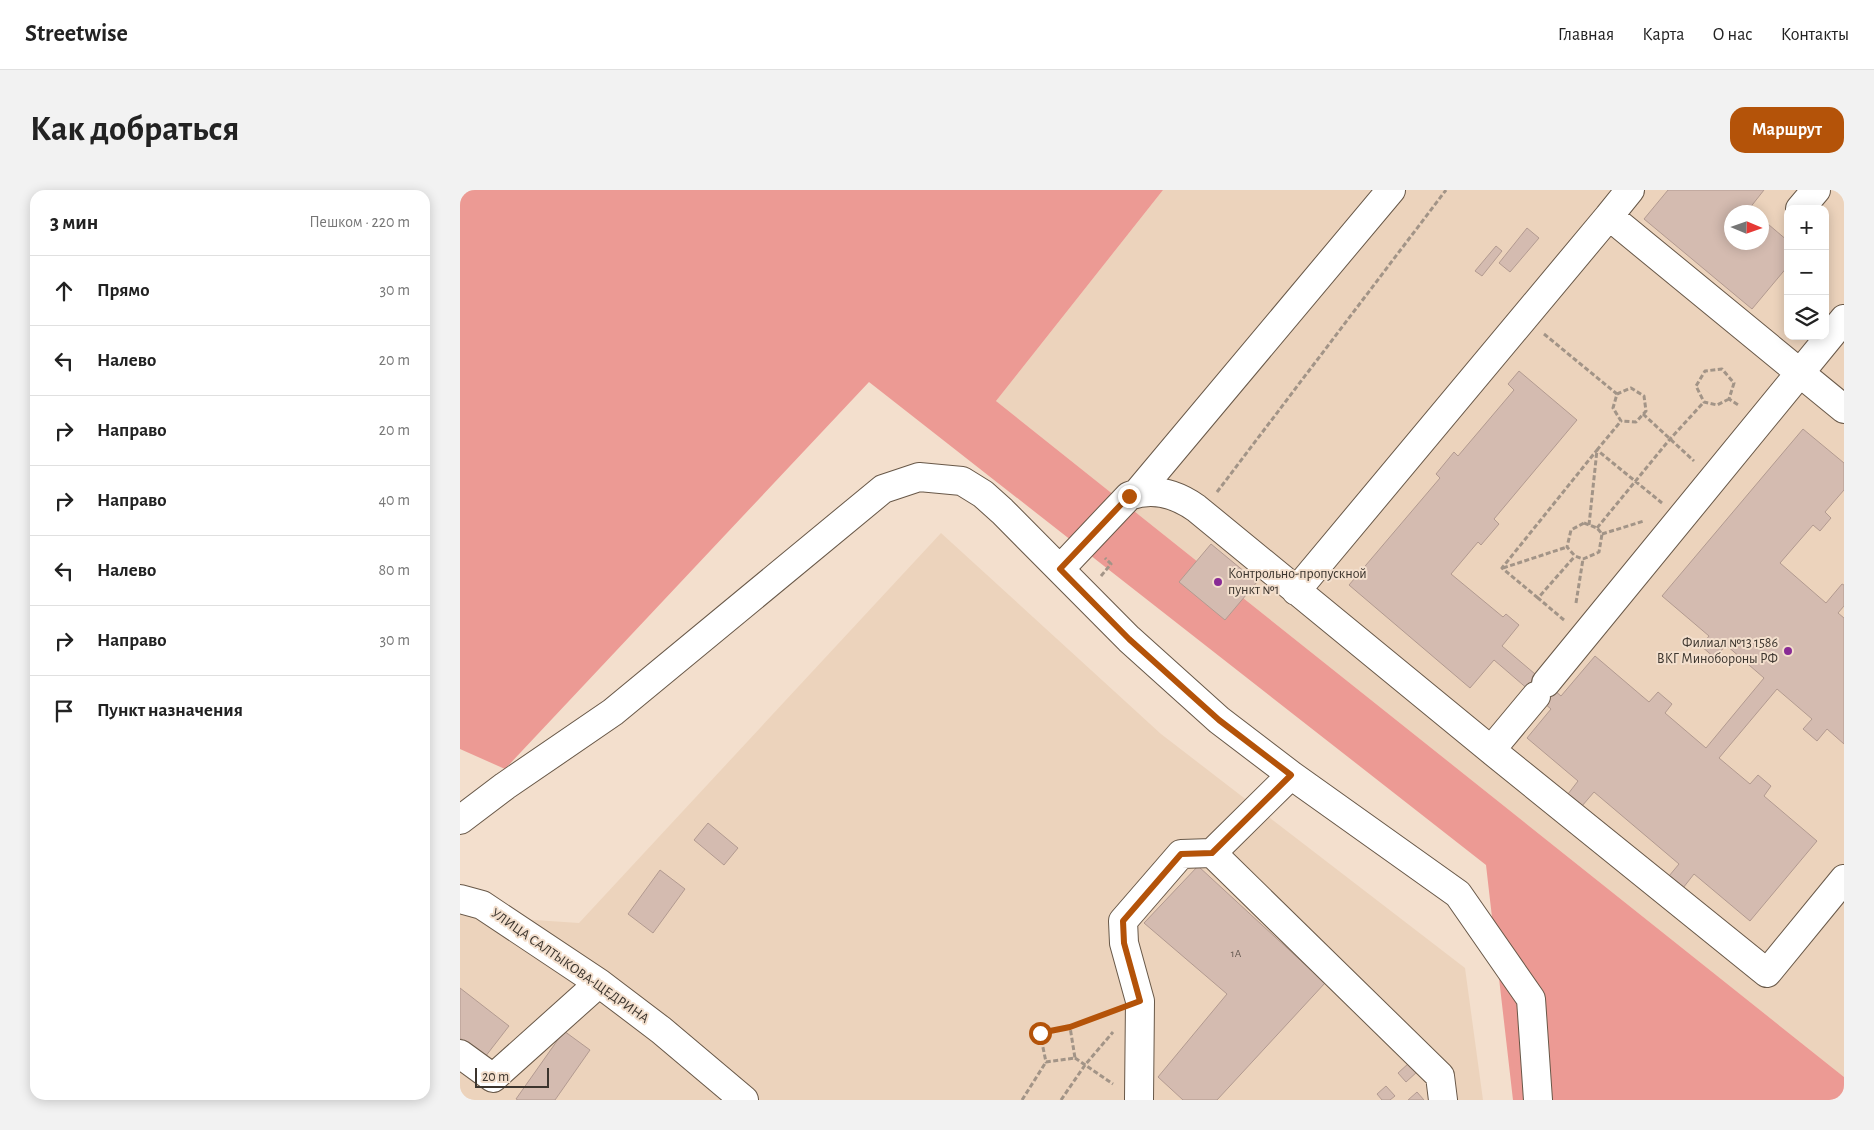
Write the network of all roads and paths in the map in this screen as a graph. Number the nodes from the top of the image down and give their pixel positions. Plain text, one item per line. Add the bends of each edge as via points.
1 (1391, 190) edge
2 (1446, 190) edge
3 (1630, 190) edge
4 (1816, 190) edge
5 (1803, 205) edge
6 (1609, 216) junction
7 (1844, 319) edge
8 (1542, 332) dead end
9 (1799, 374) junction
10 (1617, 394) junction
11 (1729, 399) junction
12 (1704, 402) junction
13 (1742, 408) dead end
14 (1844, 410) edge
15 (1643, 414) junction
16 (1621, 421) junction
17 (1670, 439) junction
18 (1597, 450) junction
19 (1695, 462) dead end
20 (1635, 481) junction
21 (1138, 492) junction
22 (1667, 507) dead end
23 (1201, 512) junction
24 (1652, 518) dead end
25 (1589, 525) junction
26 (1598, 528) junction
27 (1602, 534) junction
28 (1567, 547) junction
29 (1099, 553) dead end
30 (1575, 556) junction
31 (1583, 559) junction
32 (1502, 568) junction
33 (1060, 569) junction
34 (1099, 579) dead end
35 (1296, 591) junction
36 (1538, 598) junction
37 (1575, 612) dead end
38 (1569, 625) dead end
39 (1491, 750) junction
40 (1291, 775) junction
41 (460, 820) edge
42 (1212, 853) junction
43 (1844, 879) edge
44 (460, 899) edge
45 (599, 983) junction
46 (1140, 1001) junction
47 (1070, 1027) junction
48 (460, 1054) edge
49 (1075, 1058) junction
50 (1046, 1062) junction
51 (1085, 1065) junction
52 (1114, 1085) dead end
53 (744, 1100) edge
54 (1020, 1100) edge
55 (1061, 1100) edge
56 (1139, 1100) edge
57 (1444, 1100) edge
58 (1538, 1100) edge

1 - 21 street
2 - 23 path
3 - 6 street
4 - 5 street
6 - 9 street
6 - 35 street
7 - 9 street
8 - 10 path
9 - 14 street
9 - 39 street
10 - 15 path via 1631,388 1644,396 1646,411
10 - 16 path via 1613,408
11 - 12 path via 1717,405
11 - 12 path via 1734,382 1722,369 1705,371 1696,386
11 - 13 path
12 - 17 path
15 - 16 path via 1636,422
15 - 17 path
16 - 18 path
17 - 19 path
17 - 20 path
18 - 20 path
18 - 25 path
18 - 32 path
20 - 22 path
20 - 26 path
21 - 23 street via 1173,495
21 - 33 street via 1129,496
23 - 35 street
24 - 27 path
25 - 26 path
25 - 28 path via 1584,523 1571,530
26 - 27 path
27 - 31 path via 1599,552
28 - 30 path
28 - 32 path
29 - 34 path via 1111,564
30 - 31 path
30 - 36 path
31 - 37 path
32 - 36 path
33 - 40 street via 1129,639 1219,720
33 - 41 street via 989,500 962,481 919,477 883,490 613,712
35 - 39 street
36 - 38 path
39 - 43 street via 1767,974
40 - 42 street
40 - 58 street via 1458,894 1531,999
42 - 46 street via 1181,854 1123,921 1124,943
42 - 57 street via 1440,1076
44 - 45 street, УЛИЦА САЛТЫКОВА-ЩЕДРИНА via 482,905
45 - 48 street via 493,1078
45 - 53 street, УЛИЦА САЛТЫКОВА-ЩЕДРИНА
46 - 47 path
46 - 51 path
46 - 56 street
47 - 49 path
47 - 50 path via 1040,1033
49 - 50 path
49 - 51 path
50 - 54 path
51 - 52 path
51 - 55 path

